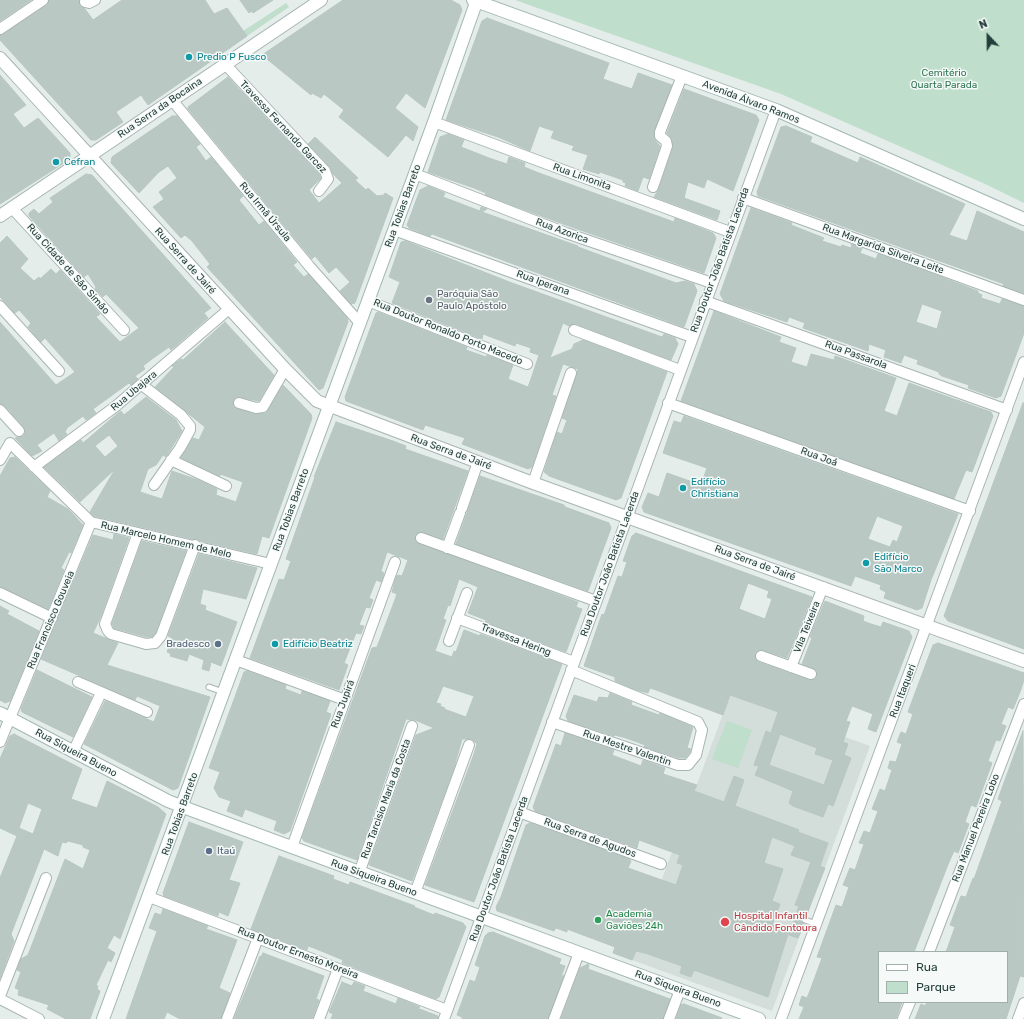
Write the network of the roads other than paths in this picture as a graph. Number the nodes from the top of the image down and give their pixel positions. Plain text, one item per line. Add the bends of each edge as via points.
1 (43, 0) edge
2 (95, 0) edge
3 (321, 0) edge
4 (84, 1) edge
5 (476, 1) edge
6 (0, 29) edge
7 (0, 58) edge
8 (225, 64) junction
9 (682, 76) junction
10 (172, 100) junction
11 (776, 110) junction
12 (434, 122) junction
13 (90, 156) junction
14 (415, 174) junction
15 (653, 187) dead end
16 (319, 191) dead end
17 (743, 198) junction
18 (12, 208) junction
19 (0, 216) edge
20 (1024, 219) edge
21 (394, 230) junction
22 (730, 232) junction
23 (712, 283) junction
24 (1024, 300) edge
25 (368, 301) junction
26 (706, 301) junction
27 (0, 306) edge
28 (229, 309) junction
29 (359, 322) junction
30 (124, 330) dead end
31 (574, 330) dead end
32 (692, 337) junction
33 (1024, 362) edge
34 (527, 364) dead end
35 (284, 369) junction
36 (680, 370) junction
37 (59, 371) dead end
38 (571, 373) dead end
39 (142, 385) junction
40 (239, 403) dead end
41 (668, 403) junction
42 (329, 407) junction
43 (0, 410) edge
44 (1007, 410) junction
45 (19, 432) dead end
46 (0, 460) edge
47 (171, 460) junction
48 (478, 462) junction
49 (34, 467) junction
50 (533, 483) junction
51 (154, 485) dead end
52 (226, 486) dead end
53 (970, 511) junction
54 (627, 517) junction
55 (92, 522) junction
56 (138, 533) junction
57 (421, 538) dead end
58 (195, 545) junction
59 (448, 548) junction
60 (395, 562) dead end
61 (271, 564) junction
62 (823, 587) junction
63 (0, 592) edge
64 (467, 593) dead end
65 (596, 601) junction
66 (52, 618) junction
67 (458, 618) junction
68 (928, 625) junction
69 (449, 641) dead end
70 (762, 656) dead end
71 (236, 660) junction
72 (1024, 661) edge
73 (573, 666) junction
74 (791, 667) junction
75 (811, 674) dead end
76 (78, 682) dead end
77 (208, 687) dead end
78 (224, 692) junction
79 (101, 693) junction
80 (345, 700) junction
81 (1024, 704) edge
82 (147, 712) dead end
83 (5, 716) edge
84 (552, 722) junction
85 (412, 726) dead end
86 (702, 730) joint
87 (0, 742) edge
88 (469, 745) dead end
89 (73, 752) junction
90 (183, 807) junction
91 (519, 812) junction
92 (292, 847) junction
93 (661, 864) dead end
94 (359, 872) junction
95 (46, 878) dead end
96 (415, 893) junction
97 (149, 897) junction
98 (481, 917) junction
99 (805, 920) dead end
100 (816, 924) junction
101 (258, 938) junction
102 (929, 951) edge
103 (579, 953) junction
104 (338, 969) junction
105 (680, 990) junction
106 (0, 998) edge
107 (910, 1003) edge
108 (1024, 1003) edge
109 (445, 1014) edge
110 (39, 1019) edge
111 (103, 1019) edge
112 (227, 1019) edge
113 (319, 1019) edge
114 (554, 1019) edge
115 (669, 1019) edge
116 (759, 1019) edge
117 (781, 1019) edge
118 (903, 1019) edge
119 (1018, 1019) edge

1 - 6 street
2 - 4 street via 89,3
3 - 8 main road, Rua Serra da Bocaina
5 - 9 main road, Avenida Álvaro Ramos
5 - 12 main road, Rua Tobias Barreto
7 - 13 main road, Rua Serra de Jairé
8 - 10 main road, Rua Serra da Bocaina
8 - 16 street, Travessa Fernando Garcez via 325,171 328,179
9 - 11 main road, Avenida Álvaro Ramos
9 - 15 street via 660,132 667,146
10 - 13 main road, Rua Serra da Bocaina
10 - 29 street, Rua Irmã Úrsula
11 - 17 street, Rua Doutor João Batista Lacerda
11 - 20 main road, Avenida Álvaro Ramos
12 - 14 main road, Rua Tobias Barreto
12 - 22 street, Rua Limonita
13 - 18 main road, Rua Serra da Bocaina
13 - 28 main road, Rua Serra de Jairé
14 - 21 main road, Rua Tobias Barreto
14 - 23 street, Rua Azorica via 566,233
17 - 22 street, Rua Doutor João Batista Lacerda
17 - 24 street, Rua Margarida Silveira Leite
18 - 19 main road, Rua Serra da Bocaina
18 - 30 street, Rua Cidade de São Simão
21 - 25 main road, Rua Tobias Barreto
21 - 32 street, Rua Iperana
22 - 23 street, Rua Doutor João Batista Lacerda
23 - 26 street, Rua Doutor João Batista Lacerda
25 - 29 main road, Rua Tobias Barreto
25 - 34 street, Rua Doutor Ronaldo Porto Macedo
26 - 32 street, Rua Doutor João Batista Lacerda
26 - 44 street, Rua Passarola
27 - 37 street
28 - 35 main road, Rua Serra de Jairé
28 - 39 street, Rua Ubajara
29 - 42 main road, Rua Tobias Barreto
31 - 36 street
32 - 36 street, Rua Doutor João Batista Lacerda
33 - 44 street, Rua Itaqueri
35 - 40 street via 263,406 256,408
35 - 42 main road, Rua Serra de Jairé via 318,401
36 - 41 street, Rua Doutor João Batista Lacerda
38 - 50 street
39 - 47 street via 189,423 190,430
39 - 49 street, Rua Ubajara
41 - 53 street, Rua Joá
41 - 54 street, Rua Doutor João Batista Lacerda
42 - 48 main road, Rua Serra de Jairé
42 - 61 main road, Rua Tobias Barreto
43 - 45 street
44 - 53 street, Rua Itaqueri
46 - 49 street, Rua Marcelo Homem de Melo via 10,443
47 - 51 street
47 - 52 street
48 - 50 main road, Rua Serra de Jairé
48 - 59 street
49 - 55 street, Rua Marcelo Homem de Melo
50 - 54 main road, Rua Serra de Jairé
53 - 68 street, Rua Itaqueri
54 - 62 main road, Rua Serra de Jairé
54 - 65 street, Rua Doutor João Batista Lacerda
55 - 56 street, Rua Marcelo Homem de Melo
55 - 66 street, Rua Francisco Gouveia
56 - 58 street, Rua Marcelo Homem de Melo
56 - 58 street via 107,617 106,628 115,636 146,644 155,643 162,633
57 - 59 street
58 - 61 street, Rua Marcelo Homem de Melo
59 - 65 street
60 - 80 street, Rua Jupirá
61 - 71 main road, Rua Tobias Barreto
62 - 68 main road, Rua Serra de Jairé
62 - 74 street, Vila Teixeira
63 - 66 street
64 - 67 street
65 - 73 street, Rua Doutor João Batista Lacerda
66 - 83 street, Rua Francisco Gouveia
67 - 69 street
67 - 73 street, Travessa Hering
68 - 72 main road, Rua Serra de Jairé
68 - 100 street, Rua Itaqueri
70 - 74 street
71 - 78 main road, Rua Tobias Barreto
71 - 80 street
73 - 84 street, Rua Doutor João Batista Lacerda
73 - 86 street, Travessa Hering via 691,718 698,722
74 - 75 street
76 - 79 street
77 - 78 lane
78 - 90 main road, Rua Tobias Barreto
79 - 82 street
79 - 89 street
80 - 92 street, Rua Jupirá
81 - 102 street, Rua Manuel Pereira Lobo
83 - 87 street, Rua Francisco Gouveia
83 - 89 main road, Rua Siqueira Bueno
84 - 86 street, Rua Mestre Valentin via 683,766 694,759
84 - 91 street, Rua Doutor João Batista Lacerda
85 - 94 street, Rua Tarcisio Maria da Costa
88 - 96 street
89 - 90 main road, Rua Siqueira Bueno
90 - 92 main road, Rua Siqueira Bueno
90 - 97 main road, Rua Tobias Barreto
91 - 93 street, Rua Serra de Agudos
91 - 98 street, Rua Doutor João Batista Lacerda
92 - 94 main road, Rua Siqueira Bueno
94 - 96 main road, Rua Siqueira Bueno
95 - 106 street
96 - 98 main road, Rua Siqueira Bueno
97 - 101 street, Rua Doutor Ernesto Moreira
97 - 111 main road, Rua Tobias Barreto
98 - 103 main road, Rua Siqueira Bueno
98 - 109 street, Rua Doutor João Batista Lacerda
99 - 100 lane
100 - 117 street, Rua Itaqueri
101 - 104 street, Rua Doutor Ernesto Moreira
101 - 112 street
103 - 105 main road, Rua Siqueira Bueno
103 - 114 street
104 - 109 street, Rua Doutor Ernesto Moreira
104 - 113 street
105 - 115 street
105 - 116 main road, Rua Siqueira Bueno
106 - 110 street
107 - 118 street
108 - 119 street

